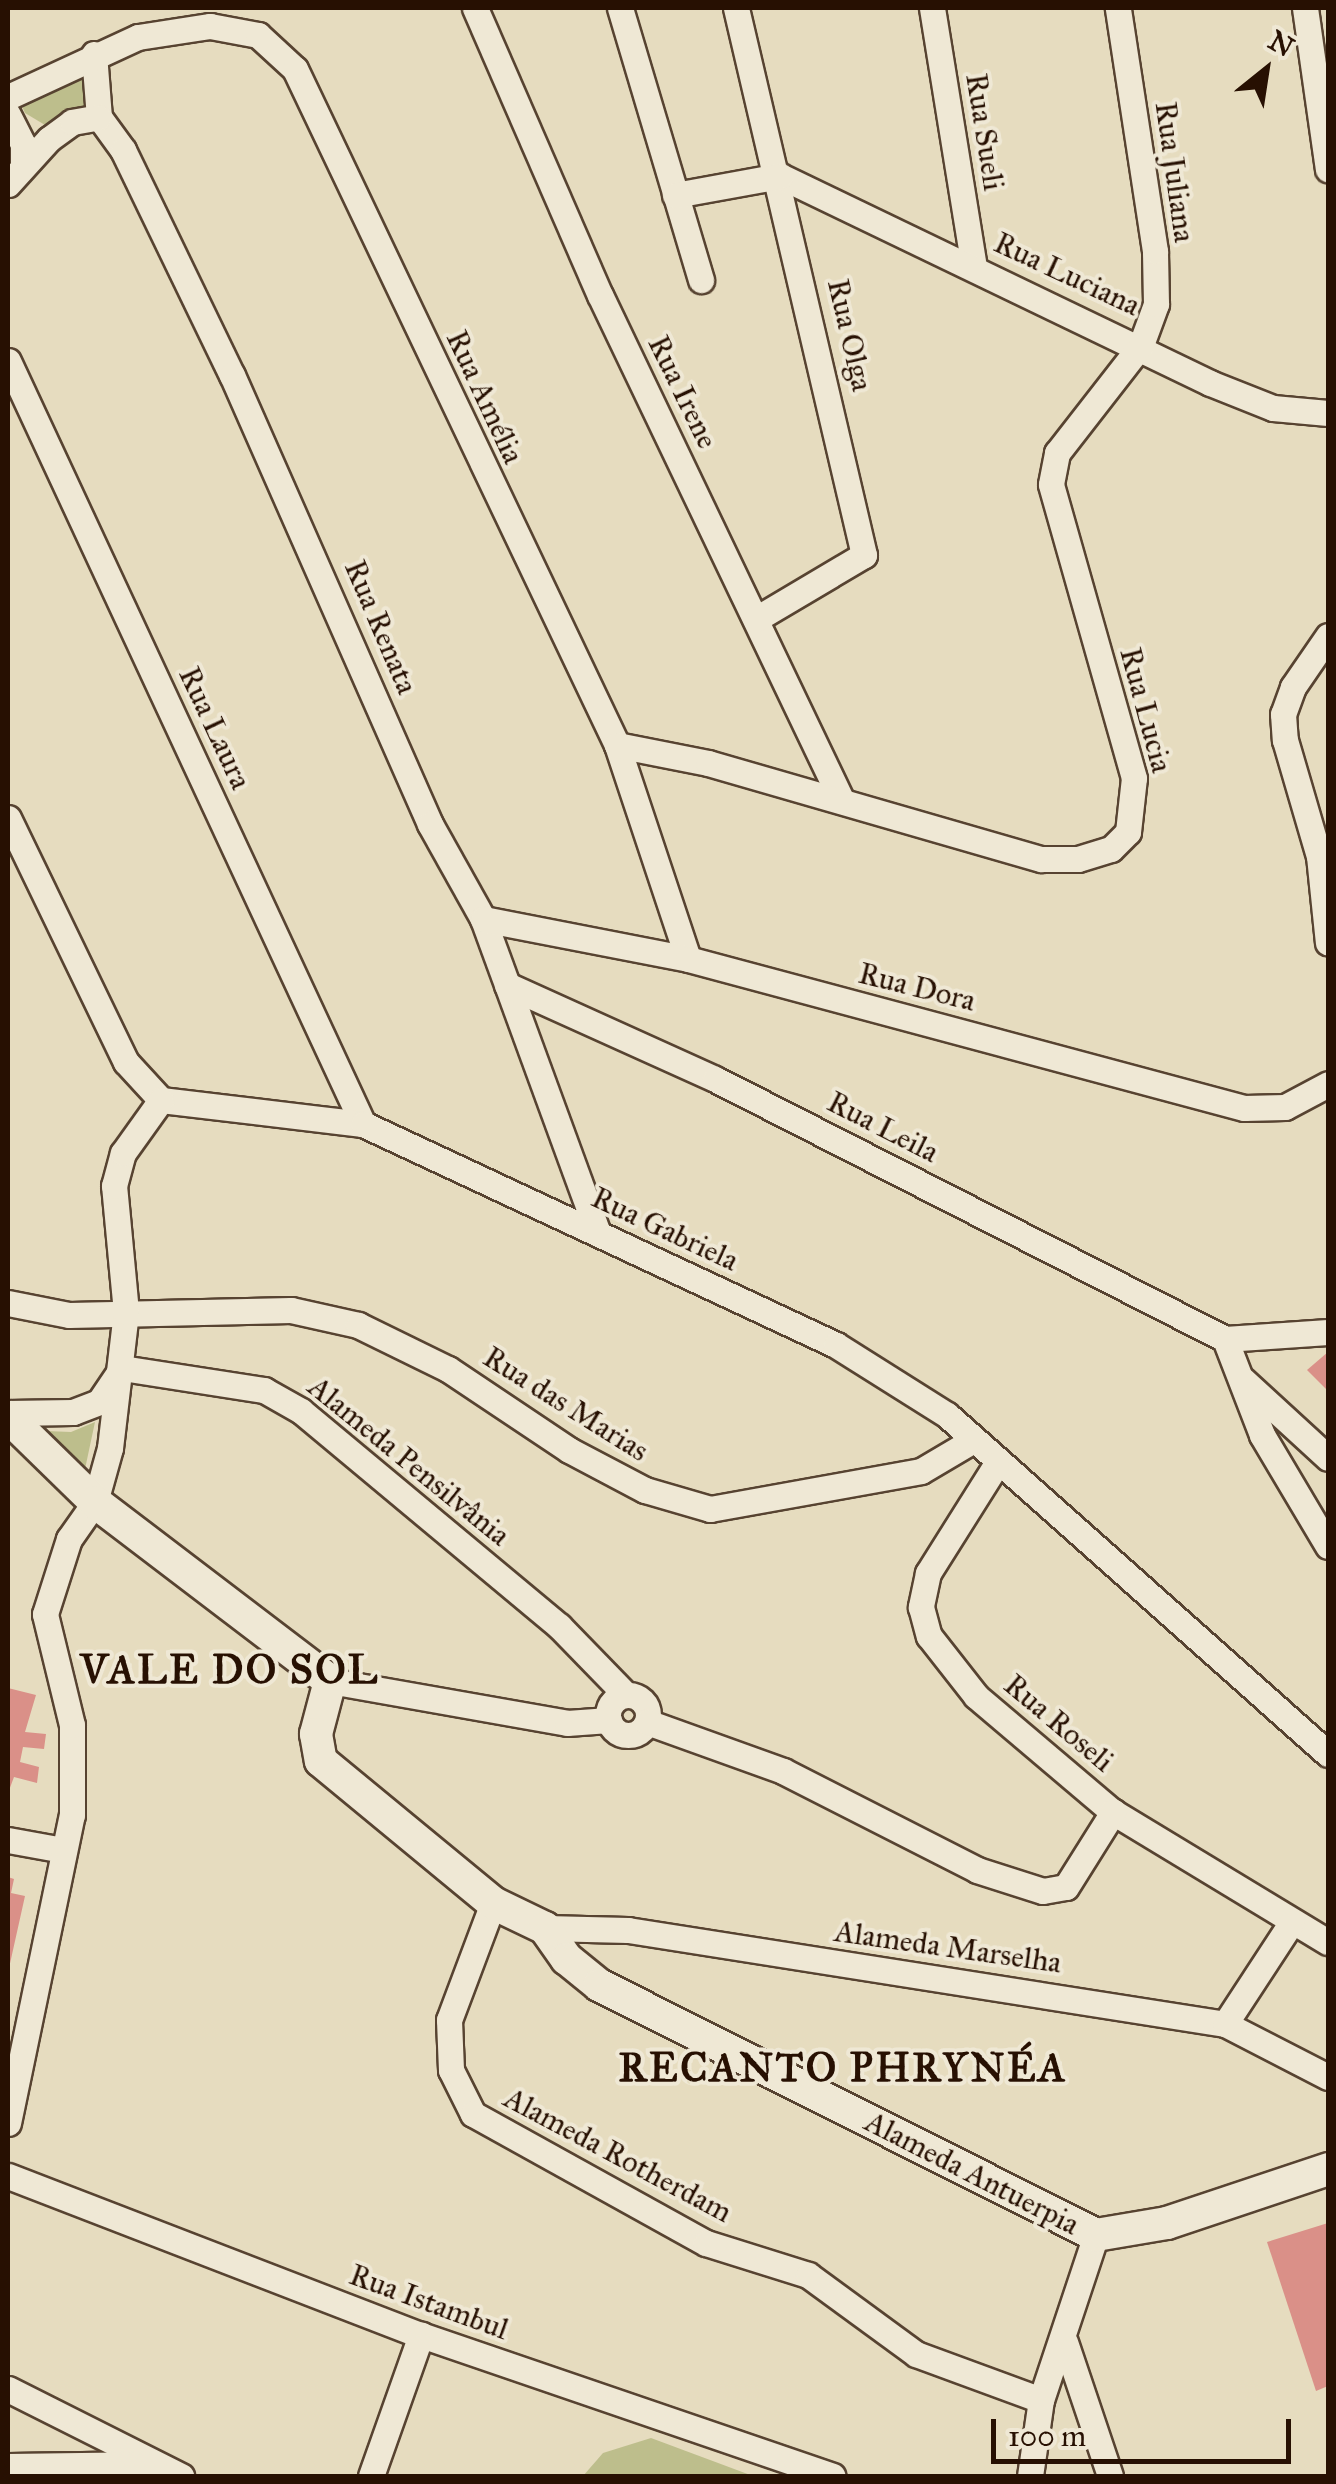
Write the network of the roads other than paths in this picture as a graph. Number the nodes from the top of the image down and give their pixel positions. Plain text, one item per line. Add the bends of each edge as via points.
1 (475, 8) edge
2 (620, 8) edge
3 (736, 8) edge
4 (932, 8) edge
5 (1118, 8) edge
6 (1305, 8) edge
7 (94, 54) junction
8 (8, 97) edge
9 (8, 114) edge
10 (99, 117) junction
11 (1328, 170) edge
12 (15, 174) edge
13 (780, 176) junction
14 (675, 195) junction
15 (974, 266) junction
16 (700, 280) dead end
17 (1140, 345) junction
18 (8, 361) edge
19 (1328, 414) edge
20 (756, 619) junction
21 (1328, 636) edge
22 (617, 745) junction
23 (842, 800) junction
24 (8, 818) edge
25 (1324, 853) edge
26 (483, 919) junction
27 (1328, 943) edge
28 (688, 959) junction
29 (507, 984) junction
30 (1328, 1084) edge
31 (161, 1100) junction
32 (363, 1124) junction
33 (598, 1234) junction
34 (8, 1302) edge
35 (126, 1312) junction
36 (1328, 1332) edge
37 (1224, 1339) junction
38 (122, 1368) junction
39 (1240, 1376) junction
40 (8, 1415) edge
41 (970, 1442) junction
42 (1328, 1458) edge
43 (996, 1464) junction
44 (937, 1466) junction
45 (968, 1501) junction
46 (95, 1502) junction
47 (1319, 1502) edge
48 (1328, 1546) edge
49 (330, 1681) junction
50 (626, 1696) junction
51 (609, 1720) junction
52 (647, 1722) junction
53 (1328, 1754) edge
54 (1113, 1812) junction
55 (8, 1840) edge
56 (63, 1850) junction
57 (493, 1903) junction
58 (1292, 1923) junction
59 (546, 1928) junction
60 (1328, 1942) edge
61 (1225, 2024) junction
62 (1328, 2076) edge
63 (8, 2124) edge
64 (1328, 2169) edge
65 (8, 2176) edge
66 (1096, 2235) junction
67 (421, 2335) junction
68 (1064, 2342) junction
69 (8, 2389) edge
70 (1041, 2400) junction
71 (154, 2464) junction
72 (8, 2466) edge
73 (181, 2476) edge
74 (371, 2476) edge
75 (833, 2476) edge
76 (1030, 2476) edge
77 (1110, 2476) edge

1 - 20 street, Rua Irene via 600,295
2 - 14 street
3 - 13 street, Rua Olga
4 - 15 street, Rua Sueli
5 - 17 street, Rua Juliana via 1155,251 1156,304
6 - 11 street
7 - 8 street, Rua Amélia
7 - 10 street, Rua Renata
7 - 22 street, Rua Amélia via 138,37 210,26 258,35 295,69
9 - 12 street via 23,144
10 - 12 street via 72,122
10 - 26 street, Rua Renata via 123,150 223,358 430,824
13 - 14 street
13 - 15 street, Rua Luciana
13 - 20 street, Rua Olga via 864,555
14 - 16 street
15 - 17 street, Rua Luciana
17 - 19 street, Rua Luciana via 1274,408
17 - 23 street, Rua Lucia via 1074,425 1057,453 1051,484 1134,778 1128,832 1111,849 1041,860
18 - 32 street, Rua Laura
20 - 23 street, Rua Irene
21 - 25 street via 1292,687 1283,714
22 - 23 street, Rua Lucia
22 - 28 street, Rua Amélia
24 - 31 street via 126,1062
25 - 27 street
26 - 28 street, Rua Dora
26 - 29 street, Rua Renata
28 - 30 street, Rua Dora via 1244,1108 1285,1107
29 - 33 street, Rua Renata
29 - 37 street, Rua Leila via 715,1079
31 - 32 street, Rua Gabriela
31 - 35 street via 122,1153 114,1186
32 - 33 street, Rua Gabriela
33 - 41 street, Rua Gabriela via 836,1346 914,1391
34 - 35 street, Rua das Marias via 69,1315
35 - 38 street
35 - 44 street, Rua das Marias via 291,1310 358,1324 448,1370 569,1450 644,1490 710,1509
36 - 37 street
37 - 39 street
38 - 40 street via 99,1402 73,1412
38 - 46 street
38 - 50 street, Alameda Pensilvânia via 264,1390 301,1411 593,1655
39 - 42 street
39 - 47 street via 1262,1434
40 - 46 street
41 - 43 street, Rua Gabriela
41 - 44 street, Rua das Marias
43 - 45 street, Rua Roseli
43 - 53 street, Rua Gabriela
44 - 45 street via 963,1486
45 - 54 street, Rua Roseli via 928,1573 920,1607 929,1636 976,1696
46 - 49 street
46 - 56 street via 70,1539 44,1614 72,1725 72,1814
47 - 48 street
49 - 51 street via 493,1712
49 - 57 street, Alameda Antuerpia via 316,1734 321,1761
50 - 51 street via 616,1700
50 - 52 street via 645,1705
51 - 52 street via 625,1735
52 - 54 street via 783,1772 977,1870 1043,1890 1057,1892 1076,1876
54 - 58 street, Rua Roseli
55 - 56 street
56 - 63 street
57 - 59 street, Alameda Antuerpia
57 - 70 street, Alameda Rotherdam via 449,2020 451,2070 473,2114 706,2242 808,2275 916,2354
58 - 60 street, Rua Roseli
58 - 61 street
59 - 61 street, Alameda Marselha via 628,1930
59 - 66 street, Alameda Antuerpia via 567,1959 599,1985
61 - 62 street, Alameda Marselha
64 - 66 street, Alameda Antuerpia via 1168,2223
65 - 67 street, Rua Istambul
66 - 68 street
67 - 74 street
67 - 75 street, Rua Istambul
68 - 70 street
68 - 77 street
69 - 71 street
70 - 76 street
71 - 72 street
71 - 73 street

